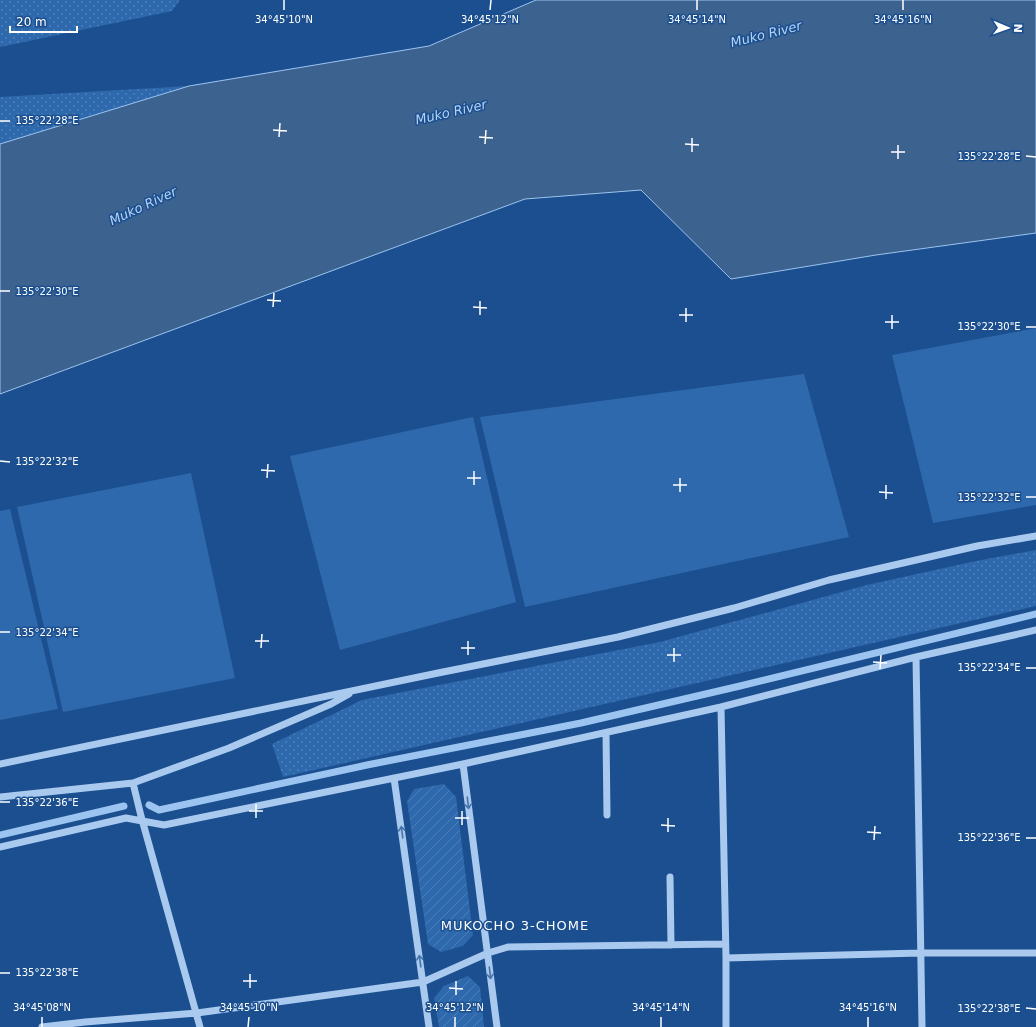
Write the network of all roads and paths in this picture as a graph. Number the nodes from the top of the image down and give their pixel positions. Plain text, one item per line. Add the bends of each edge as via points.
1 (1036, 536) edge
2 (1036, 630) edge
3 (916, 657) junction
4 (357, 690) junction
5 (721, 708) junction
6 (606, 733) junction
7 (0, 764) edge
8 (463, 764) junction
9 (394, 778) junction
10 (133, 783) junction
11 (0, 797) edge
12 (607, 815) dead end
13 (142, 821) junction
14 (0, 848) edge
15 (670, 877) dead end
16 (725, 944) junction
17 (671, 945) junction
18 (488, 953) junction
19 (921, 953) junction
20 (1036, 953) edge
21 (726, 958) junction
22 (423, 982) junction
23 (197, 1013) junction
24 (85, 1025) edge
25 (42, 1027) edge
26 (200, 1027) edge
27 (429, 1027) edge
28 (497, 1027) edge
29 (726, 1027) edge
30 (922, 1027) edge

1 - 4 street via 977,546 829,580 734,608 618,637
2 - 3 street
3 - 5 street
3 - 19 street
4 - 7 street
4 - 10 street via 331,704 229,748
5 - 6 street
5 - 16 street
6 - 8 street
6 - 12 street
8 - 9 street
8 -> 18 street
9 - 13 street via 164,825
22 -> 9 street
10 - 11 street
10 - 13 street
13 - 14 street via 126,818
13 - 23 street
15 - 17 street
16 - 17 street
16 - 21 street
17 - 18 street via 508,947
18 - 22 street
18 -> 28 street
19 - 20 street
19 - 21 street
19 - 30 street
21 - 29 street
22 - 23 street
22 - 27 street
23 - 24 street
23 - 26 street
24 - 25 street

